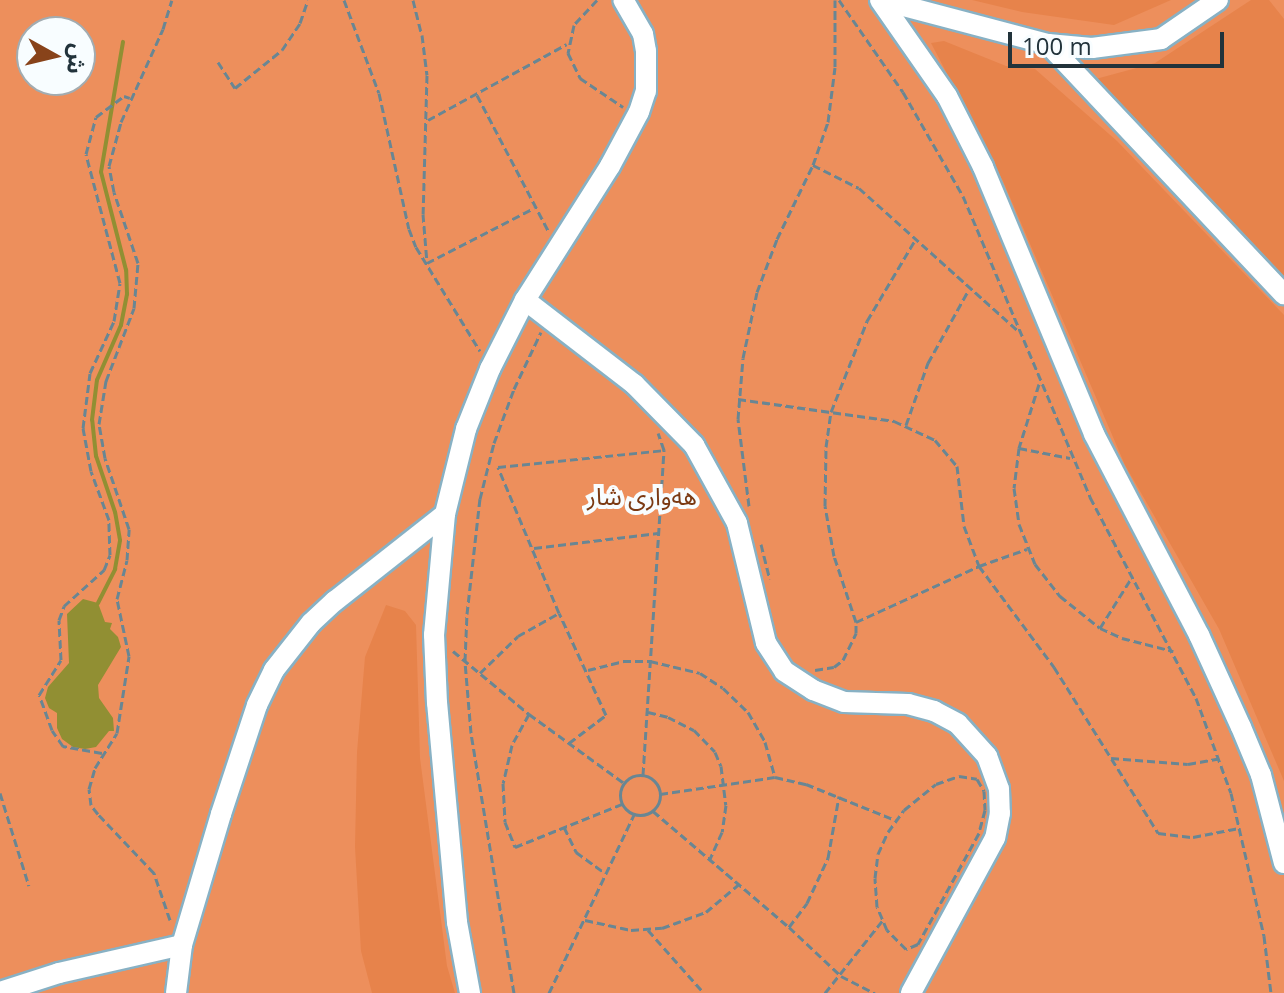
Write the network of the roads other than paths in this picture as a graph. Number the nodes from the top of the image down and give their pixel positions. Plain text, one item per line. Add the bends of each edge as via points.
1 (623, 0) edge
2 (881, 0) edge
3 (1218, 0) edge
4 (1048, 44) junction
5 (1284, 294) edge
6 (525, 300) junction
7 (445, 514) junction
8 (1284, 863) edge
9 (182, 945) junction
10 (0, 992) edge
11 (176, 993) edge
12 (470, 993) edge
13 (911, 993) edge

1 - 6 street via 646,51 646,91 637,116
2 - 4 street
2 - 8 street via 947,96 983,167 1094,434 1241,727 1261,775
3 - 4 street via 1161,39 1092,48
4 - 5 street
6 - 7 street via 466,429
6 - 13 street via 634,384 678,425 707,464 743,543 766,643 784,671 844,702 908,704 934,711 958,724 987,756 999,789 995,838
7 - 9 street via 327,609 274,670 257,705
7 - 12 street via 434,635 437,703 457,922
9 - 10 street
9 - 11 street

